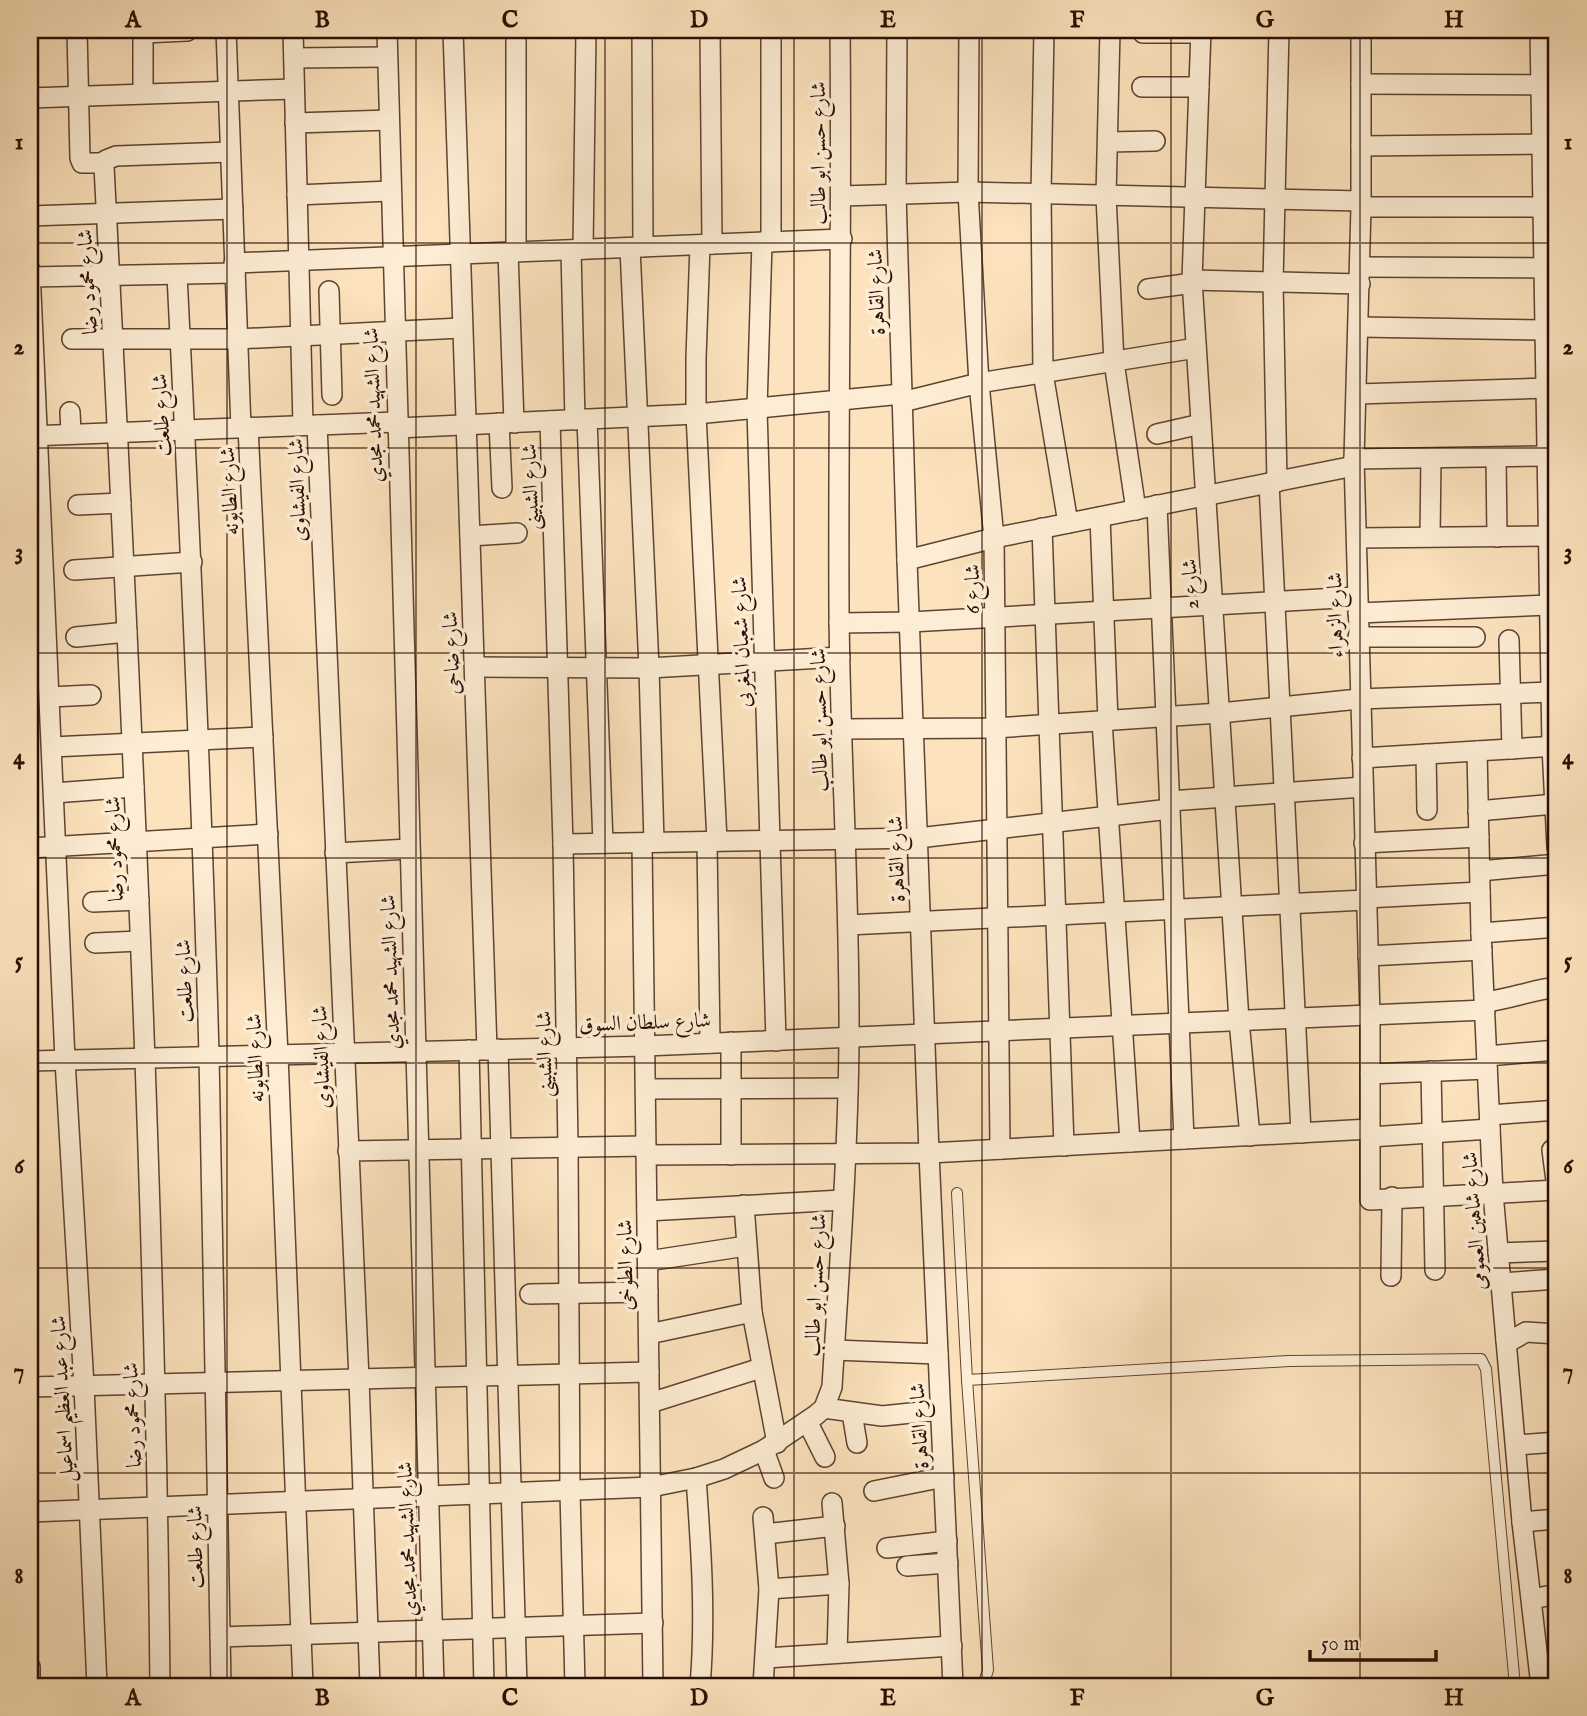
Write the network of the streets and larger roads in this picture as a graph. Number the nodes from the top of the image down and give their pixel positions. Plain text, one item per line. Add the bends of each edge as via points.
1 (77, 30) edge
2 (226, 30) edge
3 (293, 30) edge
4 (387, 30) edge
5 (453, 30) edge
6 (516, 30) edge
7 (586, 30) edge
8 (642, 30) edge
9 (709, 30) edge
10 (771, 30) edge
11 (840, 30) edge
12 (897, 30) edge
13 (969, 30) edge
14 (1044, 30) edge
15 (1110, 30) edge
16 (1279, 30) edge
17 (1361, 30) edge
18 (1540, 30) edge
19 (142, 31) edge
20 (187, 31) edge
21 (1201, 31) edge
22 (1143, 33) dead end
23 (387, 57) junction
24 (294, 58) junction
25 (1361, 84) junction
26 (1549, 84) edge
27 (1142, 87) dead end
28 (1199, 87) junction
29 (294, 89) junction
30 (228, 91) junction
31 (143, 93) junction
32 (78, 96) junction
33 (30, 98) edge
34 (388, 120) junction
35 (295, 123) junction
36 (1155, 141) dead end
37 (1108, 142) junction
38 (1550, 144) edge
39 (1361, 146) junction
40 (230, 152) junction
41 (102, 164) junction
42 (390, 191) junction
43 (968, 192) junction
44 (896, 194) junction
45 (1041, 194) junction
46 (297, 195) junction
47 (842, 195) junction
48 (1107, 196) junction
49 (1196, 198) junction
50 (1275, 200) junction
51 (1361, 204) junction
52 (1550, 207) edge
53 (233, 208) junction
54 (106, 213) junction
55 (30, 216) edge
56 (842, 239) junction
57 (767, 242) junction
58 (706, 245) junction
59 (636, 247) junction
60 (577, 250) junction
61 (512, 252) junction
62 (459, 254) junction
63 (392, 257) junction
64 (299, 261) junction
65 (234, 268) junction
66 (1551, 268) edge
67 (30, 270) edge
68 (177, 275) junction
69 (109, 276) junction
70 (1360, 276) junction
71 (30, 277) edge
72 (1193, 281) junction
73 (1273, 282) junction
74 (1148, 289) dead end
75 (329, 291) dead end
76 (1359, 327) junction
77 (461, 328) junction
78 (1545, 330) junction
79 (394, 331) junction
80 (330, 334) junction
81 (301, 337) junction
82 (72, 339) dead end
83 (237, 339) junction
84 (113, 340) junction
85 (180, 340) junction
86 (1196, 348) junction
87 (1114, 362) junction
88 (1043, 373) junction
89 (979, 383) junction
90 (1546, 388) junction
91 (1357, 394) junction
92 (332, 396) dead end
93 (902, 398) junction
94 (838, 401) junction
95 (757, 409) junction
96 (70, 412) dead end
97 (696, 414) junction
98 (638, 417) junction
99 (581, 419) junction
100 (550, 421) junction
101 (506, 423) junction
102 (1201, 424) junction
103 (310, 425) junction
104 (396, 425) junction
105 (465, 425) junction
106 (245, 428) junction
107 (185, 430) junction
108 (117, 432) junction
109 (71, 434) junction
110 (1157, 434) dead end
111 (34, 435) edge
112 (1548, 456) junction
113 (1496, 457) junction
114 (1431, 458) junction
115 (1354, 463) junction
116 (1273, 482) junction
117 (502, 488) dead end
118 (1207, 495) junction
119 (121, 503) junction
120 (78, 506) dead end
121 (1157, 506) junction
122 (1136, 510) junction
123 (1100, 517) junction
124 (1068, 523) junction
125 (1042, 528) junction
126 (517, 533) dead end
127 (470, 536) junction
128 (1549, 536) junction
129 (1430, 537) junction
130 (1497, 537) junction
131 (994, 538) junction
132 (1357, 538) junction
133 (907, 560) junction
134 (192, 562) junction
135 (124, 566) junction
136 (74, 570) dead end
137 (38, 590) edge
138 (1275, 601) junction
139 (1214, 605) junction
140 (1358, 605) junction
141 (1550, 605) junction
142 (1161, 608) junction
143 (1104, 611) junction
144 (1045, 615) junction
145 (995, 618) junction
146 (910, 622) junction
147 (839, 623) junction
148 (127, 632) junction
149 (76, 637) dead end
150 (1358, 637) junction
151 (1475, 637) dead end
152 (1509, 640) dead end
153 (840, 657) junction
154 (765, 663) junction
155 (708, 666) junction
156 (475, 667) junction
157 (649, 668) junction
158 (558, 669) junction
159 (597, 669) junction
160 (1552, 692) junction
161 (1511, 693) junction
162 (91, 695) dead end
163 (50, 697) junction
164 (1359, 699) junction
165 (1280, 707) junction
166 (1220, 713) junction
167 (1166, 717) junction
168 (1105, 721) junction
169 (1049, 725) junction
170 (995, 728) junction
171 (842, 729) junction
172 (914, 730) junction
173 (263, 737) junction
174 (198, 740) junction
175 (132, 743) junction
176 (1555, 746) edge
177 (52, 747) junction
178 (1512, 749) junction
179 (1476, 751) junction
180 (1426, 754) junction
181 (1362, 758) junction
182 (134, 787) junction
183 (1363, 787) junction
184 (54, 793) junction
185 (1284, 793) junction
186 (1225, 797) junction
187 (1555, 804) junction
188 (1170, 805) junction
189 (1427, 810) dead end
190 (1478, 811) junction
191 (1108, 816) junction
192 (1053, 823) junction
193 (995, 830) junction
194 (268, 834) junction
195 (1479, 837) junction
196 (202, 838) junction
197 (918, 838) junction
198 (845, 839) junction
199 (771, 840) junction
200 (136, 841) junction
201 (712, 841) junction
202 (603, 843) junction
203 (648, 843) junction
204 (1364, 843) junction
205 (563, 844) junction
206 (56, 846) junction
207 (1557, 847) edge
208 (30, 848) edge
209 (409, 849) junction
210 (335, 853) junction
211 (1557, 864) edge
212 (1480, 871) junction
213 (1480, 892) junction
214 (1366, 899) junction
215 (139, 900) junction
216 (93, 902) dead end
217 (1289, 904) junction
218 (1232, 907) junction
219 (1174, 910) junction
220 (1114, 913) junction
221 (1056, 916) junction
222 (996, 919) junction
223 (921, 923) junction
224 (848, 925) junction
225 (1557, 927) edge
226 (140, 941) junction
227 (1482, 942) junction
228 (95, 943) dead end
229 (1368, 956) junction
230 (1557, 987) edge
231 (1485, 1006) junction
232 (1370, 1015) junction
233 (1294, 1019) junction
234 (1239, 1021) junction
235 (1179, 1024) junction
236 (1122, 1026) junction
237 (1060, 1029) junction
238 (998, 1032) junction
239 (926, 1034) junction
240 (849, 1038) junction
241 (776, 1041) junction
242 (731, 1042) junction
243 (710, 1043) junction
244 (645, 1046) junction
245 (566, 1048) junction
246 (485, 1050) junction
247 (1557, 1050) edge
248 (415, 1051) junction
249 (344, 1053) junction
250 (278, 1055) junction
251 (209, 1056) junction
252 (145, 1058) junction
253 (65, 1060) junction
254 (30, 1061) edge
255 (1487, 1062) junction
256 (1431, 1071) junction
257 (1370, 1074) junction
258 (646, 1088) junction
259 (731, 1088) junction
260 (848, 1088) junction
261 (1557, 1110) edge
262 (1490, 1122) junction
263 (1301, 1133) junction
264 (1370, 1133) junction
265 (1433, 1133) junction
266 (1250, 1136) junction
267 (1184, 1139) junction
268 (1129, 1142) junction
269 (1064, 1146) junction
270 (568, 1147) junction
271 (471, 1149) junction
272 (501, 1149) junction
273 (1000, 1149) junction
274 (418, 1150) junction
275 (1552, 1150) dead end
276 (348, 1151) junction
277 (646, 1151) junction
278 (929, 1153) junction
279 (845, 1154) junction
280 (731, 1155) junction
281 (1557, 1189) edge
282 (1493, 1193) junction
283 (1434, 1196) junction
284 (1392, 1198) junction
285 (842, 1200) junction
286 (744, 1205) junction
287 (647, 1211) junction
288 (746, 1247) junction
289 (1557, 1251) edge
290 (1498, 1253) junction
291 (648, 1261) junction
292 (1435, 1270) dead end
293 (1391, 1276) dead end
294 (1557, 1279) edge
295 (1501, 1283) junction
296 (648, 1292) junction
297 (530, 1294) dead end
298 (568, 1295) junction
299 (752, 1311) junction
300 (649, 1334) junction
301 (1557, 1334) edge
302 (1506, 1340) junction
303 (834, 1350) junction
304 (938, 1354) junction
305 (761, 1368) junction
306 (649, 1372) junction
307 (569, 1374) junction
308 (508, 1375) junction
309 (477, 1376) junction
310 (424, 1377) junction
311 (359, 1379) junction
312 (291, 1380) junction
313 (215, 1382) junction
314 (154, 1384) junction
315 (84, 1385) junction
316 (30, 1387) edge
317 (650, 1403) junction
318 (824, 1408) junction
319 (940, 1410) junction
320 (852, 1413) junction
321 (808, 1423) junction
322 (1557, 1442) edge
323 (857, 1443) dead end
324 (1516, 1445) junction
325 (770, 1446) junction
326 (825, 1457) dead end
327 (944, 1477) junction
328 (696, 1478) junction
329 (774, 1478) dead end
330 (651, 1487) junction
331 (874, 1491) dead end
332 (570, 1492) junction
333 (511, 1494) junction
334 (480, 1495) junction
335 (428, 1497) junction
336 (363, 1499) junction
337 (295, 1502) junction
338 (832, 1503) dead end
339 (217, 1505) junction
340 (159, 1507) junction
341 (90, 1509) junction
342 (30, 1511) edge
343 (1557, 1519) edge
344 (1522, 1522) junction
345 (835, 1526) junction
346 (947, 1541) junction
347 (887, 1548) dead end
348 (948, 1563) junction
349 (907, 1566) dead end
350 (839, 1584) junction
351 (769, 1590) junction
352 (1557, 1594) edge
353 (1532, 1599) junction
354 (653, 1623) junction
355 (573, 1626) junction
356 (483, 1628) junction
357 (515, 1628) junction
358 (432, 1630) junction
359 (368, 1632) junction
360 (301, 1634) junction
361 (220, 1637) junction
362 (952, 1646) junction
363 (837, 1653) junction
364 (766, 1658) junction
365 (30, 1667) edge
366 (1546, 1683) edge
367 (30, 1686) edge
368 (97, 1686) edge
369 (160, 1686) edge
370 (221, 1686) edge
371 (303, 1686) edge
372 (370, 1686) edge
373 (434, 1686) edge
374 (484, 1686) edge
375 (517, 1686) edge
376 (575, 1686) edge
377 (653, 1686) edge
378 (699, 1686) edge
379 (763, 1686) edge
380 (953, 1686) edge

1 - 32 street
2 - 30 street, شارع الطابونه
3 - 24 street, شارع الفيشاوى
4 - 23 street, شارع الشهيد محمد مجدي
5 - 62 street, شارع ضاحى
6 - 61 street
7 - 60 street
8 - 59 street, شارع الطوخى
9 - 58 street
10 - 57 street, شارع شعبان المغربى
11 - 47 street, شارع حسن ابو طالب
12 - 44 street, شارع القاهرة
13 - 43 street, شارع 6
14 - 45 street
15 - 37 street
16 - 50 street
17 - 25 street, شارع الزهراء
18 - 26 street
19 - 20 street
19 - 31 street
21 - 22 street
21 - 28 street, شارع 2
23 - 24 street
23 - 34 street, شارع الشهيد محمد مجدي
24 - 29 street, شارع الفيشاوى
25 - 26 street
25 - 39 street, شارع الزهراء
26 - 38 street
27 - 28 street
28 - 49 street, شارع 2
29 - 30 street
29 - 35 street, شارع الفيشاوى
30 - 31 street
30 - 40 street, شارع الطابونه
31 - 32 street
32 - 33 street
32 - 41 street via 80,161
34 - 35 street
34 - 42 street, شارع الشهيد محمد مجدي
35 - 46 street, شارع الفيشاوى
36 - 37 street
37 - 48 street
38 - 39 street
38 - 52 street
39 - 51 street, شارع الزهراء
40 - 41 street via 116,156
40 - 53 street, شارع الطابونه
41 - 54 street, شارع محمود رضا
42 - 46 street
42 - 63 street, شارع الشهيد محمد مجدي
43 - 44 street
43 - 45 street
43 - 89 street, شارع 6
44 - 47 street
44 - 93 street, شارع القاهرة
45 - 48 street
45 - 88 street
46 - 64 street, شارع الفيشاوى
47 - 56 street, شارع حسن ابو طالب
48 - 49 street
48 - 87 street
49 - 50 street
49 - 72 street, شارع 2
50 - 51 street
50 - 73 street
51 - 52 street
51 - 70 street, شارع الزهراء
52 - 66 street
53 - 54 street
53 - 65 street, شارع الطابونه
54 - 55 street
54 - 69 street, شارع محمود رضا
56 - 57 street
56 - 94 street, شارع حسن ابو طالب
57 - 58 street
57 - 95 street, شارع شعبان المغربى
58 - 59 street
58 - 97 street via 696,346
59 - 60 street
59 - 98 street, شارع الطوخى
60 - 61 street
60 - 99 street
61 - 62 street
61 - 101 street
62 - 63 street
62 - 77 street, شارع ضاحى
63 - 64 street
63 - 79 street, شارع الشهيد محمد مجدي
64 - 65 street
64 - 81 street, شارع الفيشاوى
65 - 68 street
65 - 83 street, شارع الطابونه
66 - 70 street
66 - 78 street
67 - 71 street, شارع عبد العظيم اسماعيل
68 - 69 street
68 - 85 street, شارع طلعت
69 - 71 street
69 - 84 street, شارع محمود رضا
70 - 73 street
70 - 76 street, شارع الزهراء
71 - 111 street, شارع عبد العظيم اسماعيل
72 - 73 street
72 - 74 street
72 - 86 street, شارع 2
73 - 116 street
75 - 80 street
76 - 78 street
76 - 91 street, شارع الزهراء
77 - 79 street
77 - 105 street, شارع ضاحى
78 - 90 street
79 - 80 street
79 - 104 street, شارع الشهيد محمد مجدي
80 - 81 street
80 - 92 street
81 - 83 street
81 - 103 street, شارع الفيشاوى
82 - 84 street
83 - 85 street
83 - 106 street, شارع الطابونه
84 - 85 street
84 - 108 street, شارع محمود رضا
85 - 107 street, شارع طلعت
86 - 87 street
86 - 102 street, شارع 2
87 - 88 street
87 - 122 street
88 - 89 street
88 - 124 street
89 - 93 street
89 - 131 street, شارع 6
90 - 91 street
90 - 112 street
91 - 115 street, شارع الزهراء
93 - 94 street
93 - 133 street, شارع القاهرة
94 - 95 street
94 - 147 street, شارع حسن ابو طالب
95 - 97 street
95 - 154 street, شارع شعبان المغربى
96 - 109 street
97 - 98 street
97 - 155 street
98 - 99 street
98 - 157 street, شارع الطوخى
99 - 100 street
99 - 159 street
100 - 101 street
100 - 158 street, شارع الشبينى
101 - 105 street
101 - 117 street
102 - 110 street
102 - 118 street, شارع 2
103 - 104 street
103 - 106 street
103 - 210 street, شارع الفيشاوى
104 - 105 street
104 - 209 street, شارع الشهيد محمد مجدي
105 - 127 street, شارع ضاحى
106 - 107 street
106 - 173 street, شارع الطابونه
107 - 108 street
107 - 134 street, شارع طلعت
108 - 109 street
108 - 119 street, شارع محمود رضا
109 - 111 street
111 - 137 street, شارع عبد العظيم اسماعيل
112 - 113 street
112 - 128 street
113 - 114 street
113 - 130 street
114 - 115 street
114 - 129 street
115 - 116 street
115 - 132 street, شارع الزهراء
116 - 118 street
116 - 138 street
118 - 121 street
118 - 139 street, شارع 2
119 - 120 street
119 - 135 street, شارع محمود رضا
121 - 122 street
121 - 142 street
122 - 123 street
123 - 124 street
123 - 143 street
124 - 125 street
125 - 131 street
125 - 144 street
126 - 127 street
127 - 156 street, شارع ضاحى
128 - 130 street
128 - 141 street
129 - 130 street
129 - 132 street
131 - 133 street
131 - 145 street, شارع 6
132 - 140 street, شارع الزهراء
133 - 146 street, شارع القاهرة
134 - 135 street
134 - 174 street, شارع طلعت
135 - 136 street
135 - 148 street, شارع محمود رضا
137 - 163 street, شارع عبد العظيم اسماعيل
138 - 139 street
138 - 140 street
138 - 165 street
139 - 142 street
139 - 166 street, شارع 2
140 - 141 street
140 - 150 street, شارع الزهراء
141 - 160 street
142 - 143 street
142 - 167 street
143 - 144 street
143 - 168 street
144 - 145 street
144 - 169 street
145 - 146 street
145 - 170 street, شارع 6
146 - 147 street
146 - 172 street, شارع القاهرة
147 - 153 street, شارع حسن ابو طالب
148 - 149 street
148 - 175 street, شارع محمود رضا
150 - 151 street
150 - 164 street, شارع الزهراء
152 - 161 street
153 - 154 street
153 - 171 street, شارع حسن ابو طالب
154 - 155 street
154 - 199 street, شارع شعبان المغربى
155 - 157 street
155 - 201 street
156 - 158 street
156 - 246 street, شارع ضاحى
157 - 159 street
157 - 203 street, شارع الطوخى
158 - 159 street
158 - 205 street, شارع الشبينى
159 - 202 street
160 - 161 street
160 - 176 street
161 - 164 street
161 - 178 street
162 - 163 street
163 - 177 street, شارع عبد العظيم اسماعيل
164 - 165 street
164 - 181 street, شارع الزهراء
165 - 166 street
165 - 185 street
166 - 167 street
166 - 186 street, شارع 2
167 - 168 street
167 - 188 street
168 - 169 street
168 - 191 street
169 - 170 street
169 - 192 street
170 - 172 street
170 - 193 street, شارع 6
171 - 172 street
171 - 198 street, شارع حسن ابو طالب
172 - 197 street, شارع القاهرة
173 - 174 street
173 - 194 street, شارع الطابونه
174 - 175 street
174 - 196 street, شارع طلعت
175 - 177 street
175 - 182 street, شارع محمود رضا
176 - 178 street
176 - 187 street
177 - 184 street, شارع عبد العظيم اسماعيل
178 - 179 street
179 - 180 street
179 - 190 street, شارع شاهين العمومى
180 - 181 street
180 - 189 street
181 - 183 street, شارع الزهراء
182 - 184 street
182 - 200 street, شارع محمود رضا
183 - 185 street
183 - 204 street, شارع الزهراء
184 - 206 street, شارع عبد العظيم اسماعيل
185 - 186 street
185 - 217 street
186 - 188 street
186 - 218 street, شارع 2
187 - 190 street
187 - 207 street
188 - 191 street
188 - 219 street
190 - 195 street, شارع شاهين العمومى
191 - 192 street
191 - 220 street
192 - 193 street
192 - 221 street
193 - 197 street
193 - 222 street, شارع 6
194 - 196 street
194 - 250 street, شارع الطابونه
195 - 204 street
195 - 212 street, شارع شاهين العمومى
196 - 200 street
196 - 251 street, شارع طلعت
197 - 198 street
197 - 223 street, شارع القاهرة
198 - 199 street
198 - 224 street, شارع حسن ابو طالب
199 - 201 street
199 - 241 street, شارع شعبان المغربى
200 - 206 street
200 - 215 street, شارع محمود رضا
201 - 203 street
201 - 243 street
202 - 203 street
202 - 205 street
203 - 244 street, شارع الطوخى
204 - 214 street, شارع الزهراء
205 - 245 street, شارع الشبينى
206 - 208 street
206 - 253 street, شارع عبد العظيم اسماعيل
209 - 210 street
209 - 248 street, شارع الشهيد محمد مجدي
210 - 249 street, شارع الفيشاوى
211 - 212 street
212 - 213 street, شارع شاهين العمومى
213 - 214 street
213 - 227 street, شارع شاهين العمومى
214 - 217 street
214 - 229 street, شارع الزهراء
215 - 216 street
215 - 226 street, شارع محمود رضا
217 - 218 street
217 - 233 street
218 - 219 street
218 - 234 street, شارع 2
219 - 220 street
219 - 235 street
220 - 221 street
220 - 236 street
221 - 222 street
221 - 237 street
222 - 223 street
222 - 238 street, شارع 6
223 - 224 street
223 - 239 street, شارع القاهرة
224 - 240 street, شارع حسن ابو طالب
225 - 227 street
226 - 228 street
226 - 252 street, شارع محمود رضا
227 - 229 street
227 - 231 street, شارع شاهين العمومى
229 - 232 street, شارع الزهراء
230 - 231 street, شارع سلطان السوق
231 - 232 street, شارع سلطان السوق
231 - 255 street, شارع شاهين العمومى
232 - 233 street, شارع سلطان السوق
232 - 257 street, شارع الزهراء
233 - 234 street, شارع سلطان السوق
233 - 263 street
234 - 235 street, شارع سلطان السوق
234 - 266 street, شارع 2
235 - 236 street, شارع سلطان السوق
235 - 267 street
236 - 237 street, شارع سلطان السوق
236 - 268 street
237 - 238 street, شارع سلطان السوق
237 - 269 street
238 - 239 street, شارع سلطان السوق
238 - 273 street, شارع 6
239 - 240 street, شارع سلطان السوق
239 - 278 street, شارع القاهرة
240 - 241 street, شارع سلطان السوق
240 - 260 street, شارع حسن ابو طالب
241 - 242 street, شارع سلطان السوق
242 - 243 street, شارع سلطان السوق
242 - 259 street
243 - 244 street, شارع سلطان السوق
244 - 245 street, شارع سلطان السوق
244 - 258 street, شارع الطوخى
245 - 246 street, شارع سلطان السوق
245 - 270 street, شارع الشبينى
246 - 248 street, شارع سلطان السوق
246 - 271 street
246 - 272 street, شارع ضاحى
247 - 255 street
248 - 249 street, شارع سلطان السوق
248 - 274 street, شارع الشهيد محمد مجدي
249 - 250 street, شارع سلطان السوق
249 - 276 street, شارع الفيشاوى
250 - 251 street, شارع سلطان السوق
250 - 312 street, شارع الطابونه
251 - 252 street, شارع سلطان السوق
251 - 313 street, شارع طلعت
252 - 253 street, شارع سلطان السوق
252 - 314 street, شارع محمود رضا
253 - 254 street, شارع سلطان السوق
253 - 315 street, شارع عبد العظيم اسماعيل
255 - 256 street
255 - 262 street, شارع شاهين العمومى
256 - 257 street
256 - 265 street
257 - 264 street, شارع الزهراء
258 - 259 street
258 - 277 street, شارع الطوخى
259 - 260 street
259 - 280 street
260 - 279 street, شارع حسن ابو طالب
261 - 262 street
262 - 265 street
262 - 282 street, شارع شاهين العمومى
263 - 264 street
263 - 266 street
264 - 265 street
264 - 284 street, شارع الزهراء via 1370,1200
265 - 283 street
266 - 267 street
267 - 268 street
268 - 269 street
269 - 273 street
270 - 272 street
270 - 277 street
270 - 298 street, شارع الشبينى
271 - 272 street
271 - 274 street
271 - 309 street
272 - 308 street, شارع ضاحى
273 - 278 street
274 - 276 street
274 - 310 street, شارع الشهيد محمد مجدي
275 - 281 street
276 - 311 street, شارع الفيشاوى
277 - 280 street
277 - 287 street, شارع الطوخى
278 - 279 street
278 - 304 street, شارع القاهرة
279 - 280 street
279 - 285 street, شارع حسن ابو طالب
281 - 282 street
282 - 283 street
282 - 290 street, شارع شاهين العمومى
283 - 284 street
283 - 292 street
284 - 293 street
285 - 286 street
285 - 303 street, شارع حسن ابو طالب
286 - 287 street
286 - 288 street
287 - 291 street, شارع الطوخى
288 - 291 street
288 - 299 street
289 - 290 street
290 - 295 street, شارع شاهين العمومى
291 - 296 street, شارع الطوخى
294 - 295 street
295 - 302 street, شارع شاهين العمومى
296 - 298 street
296 - 300 street, شارع الطوخى
297 - 298 street
298 - 307 street, شارع الشبينى
299 - 300 street
299 - 305 street
300 - 306 street, شارع الطوخى
301 - 302 street via 1526,1332
302 - 324 street, شارع شاهين العمومى
303 - 304 street
303 - 318 street, شارع حسن ابو طالب via 832,1387
304 - 319 street, شارع القاهرة
305 - 317 street
305 - 325 street
306 - 307 street
306 - 317 street, شارع الطوخى
307 - 308 street
307 - 332 street, شارع الشبينى
308 - 309 street
308 - 333 street, شارع ضاحى
309 - 310 street
309 - 334 street
310 - 311 street
310 - 335 street, شارع الشهيد محمد مجدي
311 - 312 street
311 - 336 street, شارع الفيشاوى
312 - 313 street
312 - 337 street, شارع الطابونه
313 - 314 street
313 - 339 street, شارع طلعت
314 - 315 street
314 - 340 street, شارع محمود رضا
315 - 316 street
315 - 341 street, شارع عبد العظيم اسماعيل
317 - 330 street, شارع الطوخى
318 - 320 street
318 - 321 street
319 - 320 street via 882,1416
319 - 327 street, شارع القاهرة
320 - 323 street
321 - 325 street
321 - 326 street
322 - 324 street
324 - 344 street, شارع شاهين العمومى
325 - 328 street
325 - 329 street
327 - 331 street
327 - 346 street, شارع القاهرة
328 - 330 street
328 - 378 street via 702,1562
330 - 332 street
330 - 354 street, شارع الطوخى
332 - 333 street
332 - 355 street, شارع الشبينى
333 - 334 street
333 - 357 street, شارع ضاحى
334 - 335 street
334 - 356 street
335 - 336 street
335 - 358 street, شارع الشهيد محمد مجدي
336 - 337 street
336 - 359 street, شارع الفيشاوى
337 - 339 street
337 - 360 street, شارع الطابونه
338 - 345 street
339 - 340 street
339 - 361 street, شارع طلعت
340 - 341 street
340 - 369 street, شارع محمود رضا
341 - 342 street
341 - 368 street, شارع عبد العظيم اسماعيل
343 - 344 street
344 - 353 street, شارع شاهين العمومى
345 - 350 street
345 - 351 street via 764,1526
346 - 347 street
346 - 348 street, شارع القاهرة
348 - 349 street
348 - 362 street, شارع القاهرة
350 - 351 street
350 - 363 street
351 - 364 street
352 - 353 street
353 - 366 street, شارع شاهين العمومى
354 - 355 street
354 - 377 street, شارع الطوخى
355 - 357 street
355 - 376 street, شارع الشبينى
356 - 357 street
356 - 358 street
356 - 374 street
357 - 375 street, شارع ضاحى
358 - 359 street
358 - 373 street, شارع الشهيد محمد مجدي
359 - 360 street
359 - 372 street, شارع الفيشاوى
360 - 361 street
360 - 371 street, شارع الطابونه
361 - 370 street, شارع طلعت
362 - 363 street
362 - 380 street, شارع القاهرة
363 - 364 street
364 - 379 street
365 - 367 street

